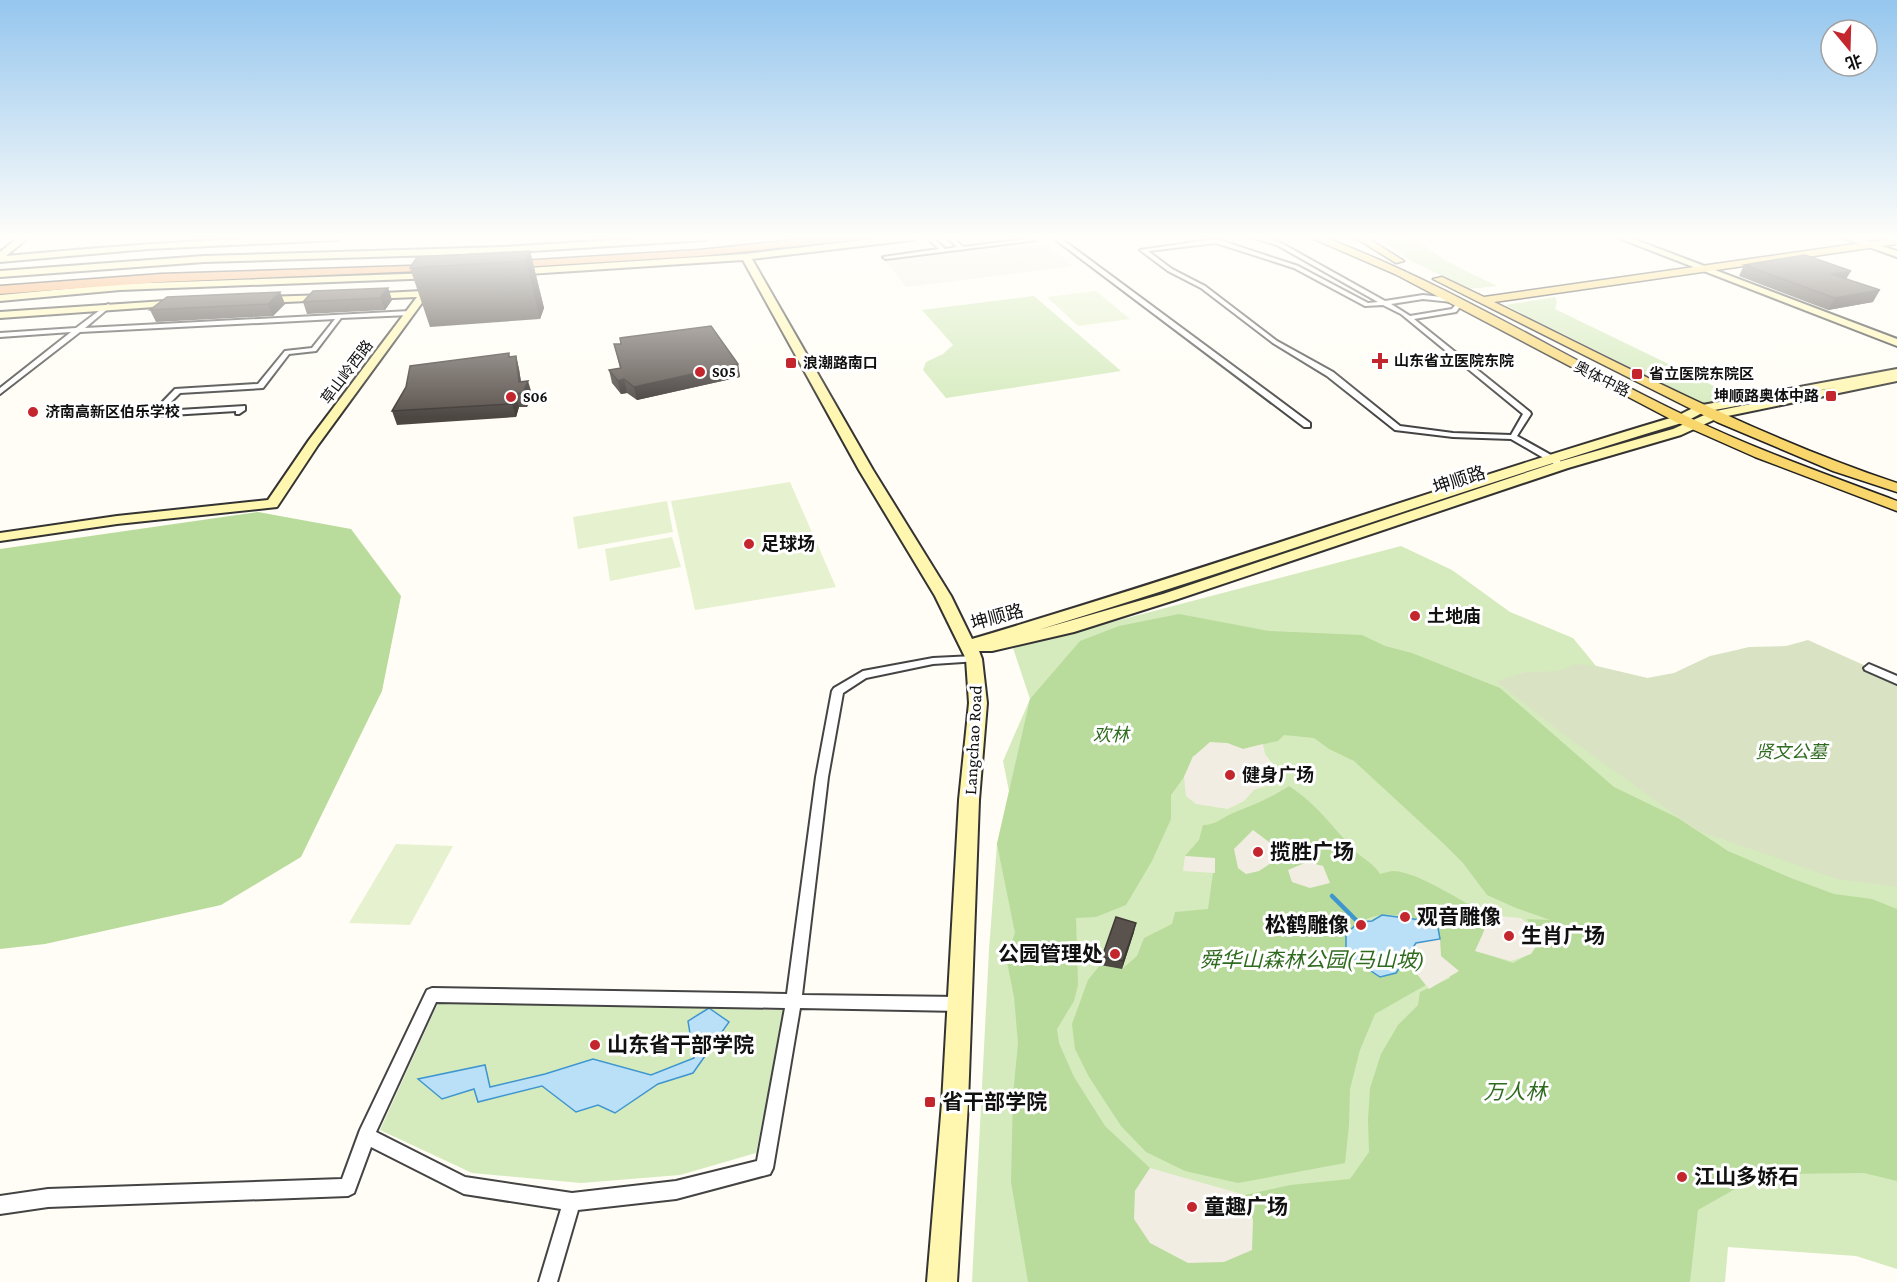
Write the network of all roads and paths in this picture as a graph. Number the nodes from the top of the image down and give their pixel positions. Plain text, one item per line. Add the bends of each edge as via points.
1 (356, 297) edge
2 (360, 297) edge
3 (422, 297) edge
4 (768, 297) edge
5 (1135, 297) edge
6 (1216, 297) edge
7 (1352, 297) edge
8 (1373, 297) edge
9 (1445, 297) edge
10 (1475, 297) edge
11 (1495, 297) edge
12 (1778, 297) edge
13 (333, 298) edge
14 (1480, 299) junction
15 (253, 301) edge
16 (1455, 302) junction
17 (195, 303) edge
18 (1384, 303) junction
19 (108, 306) junction
20 (410, 313) junction
21 (0, 315) edge
22 (340, 316) junction
23 (1409, 318) junction
24 (78, 330) junction
25 (0, 335) edge
26 (1897, 343) edge
27 (1897, 372) edge
28 (1897, 378) edge
29 (0, 392) edge
30 (1701, 409) junction
31 (239, 412) dead end
32 (1715, 415) junction
33 (1681, 419) junction
34 (1307, 425) dead end
35 (1695, 425) junction
36 (1513, 437) junction
37 (1556, 462) junction
38 (1897, 488) edge
39 (1897, 506) edge
40 (0, 537) edge
41 (967, 646) junction
42 (974, 659) junction
43 (1869, 668) dead end
44 (1897, 680) edge
45 (794, 1001) junction
46 (960, 1004) junction
47 (366, 1136) junction
48 (572, 1202) junction
49 (0, 1205) edge
50 (548, 1282) edge
51 (942, 1282) edge

1 - 2 street
3 - 20 street, 草山岭西路
4 - 41 street, Langchao Road via 866,470 943,596
5 - 34 street
6 - 36 street via 1275,342 1330,374 1398,428
7 - 18 street via 1367,305
8 - 18 street
9 - 16 main road, 奥体中路
10 - 14 main road, 奥体中路
11 - 14 main road
12 - 26 street
13 - 15 street
14 - 16 main road
14 - 30 main road, 奥体中路
16 - 18 street via 1423,297
16 - 23 street via 1454,311
16 - 33 main road, 奥体中路
17 - 19 street
18 - 23 street
19 - 21 street
19 - 24 street
20 - 22 street
20 - 40 street, 草山岭西路 via 272,504
22 - 24 street
22 - 31 street via 314,350 287,352 260,386 178,391 155,414 242,408
23 - 36 street via 1527,414
24 - 25 street
24 - 29 street
27 - 30 street, 坤顺路
28 - 32 street, 坤顺路
30 - 32 main road, 奥体中路
30 - 33 street, 坤顺路
32 - 35 street, 坤顺路
32 - 38 main road, 奥体中路 via 1810,458
33 - 35 main road, 奥体中路
33 - 37 street, 坤顺路
35 - 37 street, 坤顺路
35 - 39 main road, 奥体中路
36 - 37 street
37 - 41 street, 坤顺路
41 - 42 street, Langchao Road
42 - 45 street via 933,661 862,675 838,691 822,777
42 - 46 street, Langchao Road via 978,703 969,800
43 - 44 street
45 - 46 street
45 - 47 street via 432,995
45 - 48 street via 764,1168 676,1190
46 - 51 street, Langchao Road
47 - 48 street via 464,1185
47 - 49 street via 348,1187 48,1198
48 - 50 street

